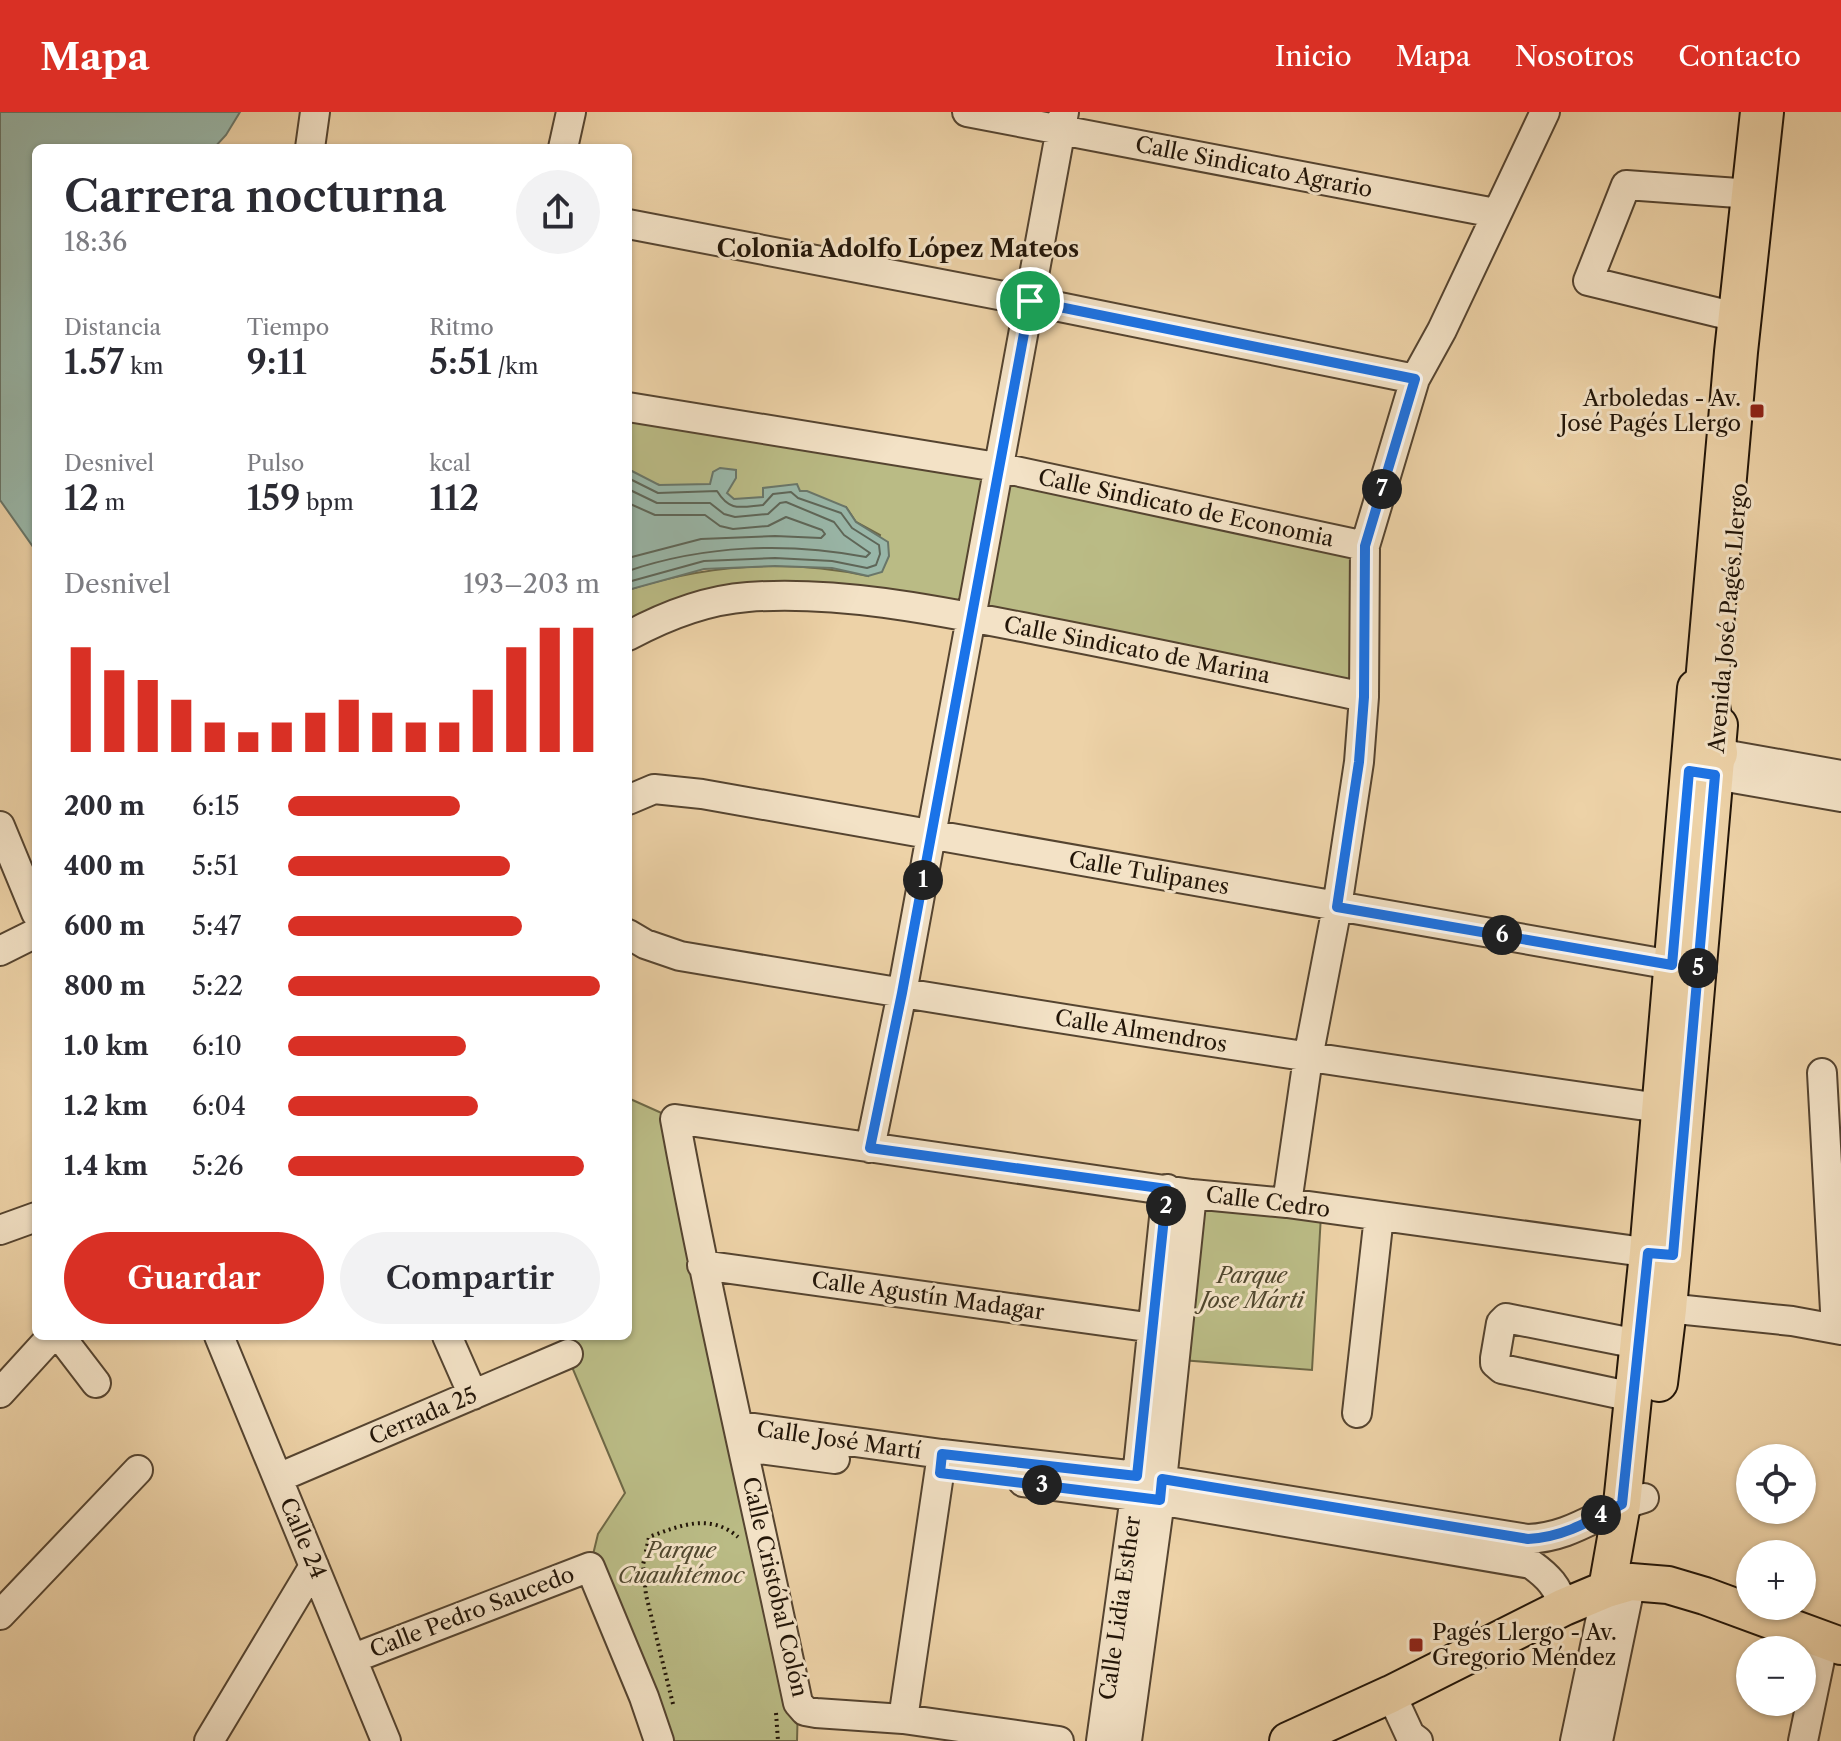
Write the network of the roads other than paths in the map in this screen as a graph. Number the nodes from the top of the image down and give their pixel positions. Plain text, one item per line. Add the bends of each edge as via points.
1 (315, 112) edge
2 (571, 112) edge
3 (967, 112) edge
4 (1545, 112) edge
5 (1745, 112) edge
6 (1762, 112) edge
7 (1777, 112) edge
8 (1062, 121) edge
9 (311, 144) edge
10 (564, 144) edge
11 (1738, 193) junction
12 (1495, 213) junction
13 (632, 225) edge
14 (1030, 301) junction
15 (1728, 315) junction
16 (1415, 379) junction
17 (632, 408) edge
18 (997, 467) junction
19 (1365, 546) junction
20 (972, 617) junction
21 (632, 634) edge
22 (1364, 697) junction
23 (1703, 762) junction
24 (1841, 775) edge
25 (1841, 797) edge
26 (632, 798) edge
27 (0, 826) edge
28 (931, 835) junction
29 (32, 903) edge
30 (1337, 907) junction
31 (32, 935) edge
32 (632, 936) edge
33 (0, 951) edge
34 (1672, 965) junction
35 (902, 993) junction
36 (1308, 1058) junction
37 (1822, 1073) dead end
38 (1660, 1108) junction
39 (675, 1119) joint
40 (870, 1148) junction
41 (1180, 1192) junction
42 (1287, 1203) junction
43 (1379, 1216) junction
44 (32, 1218) edge
45 (0, 1230) edge
46 (1660, 1254) junction
47 (702, 1265) junction
48 (1655, 1307) junction
49 (1154, 1328) junction
50 (1839, 1329) edge
51 (48, 1340) edge
52 (63, 1340) edge
53 (221, 1340) edge
54 (449, 1340) edge
55 (1638, 1344) junction
56 (568, 1354) dead end
57 (96, 1383) dead end
58 (0, 1393) edge
59 (473, 1395) junction
60 (1633, 1397) junction
61 (1357, 1413) dead end
62 (742, 1436) junction
63 (941, 1464) junction
64 (138, 1470) dead end
65 (278, 1478) junction
66 (1149, 1488) junction
67 (1633, 1501) junction
68 (314, 1566) junction
69 (1619, 1586) junction
70 (1564, 1607) junction
71 (0, 1615) edge
72 (1832, 1643) edge
73 (354, 1658) junction
74 (1391, 1694) junction
75 (903, 1719) junction
76 (1306, 1736) edge
77 (209, 1741) edge
78 (386, 1741) edge
79 (659, 1741) edge
80 (1059, 1741) edge
81 (1101, 1741) edge
82 (1127, 1741) edge
83 (1418, 1741) edge
84 (1575, 1741) edge
85 (1598, 1741) edge
86 (1803, 1741) edge

1 - 9 street
2 - 10 street
3 - 8 street, Calle Sindicato Agrario
4 - 12 street
5 - 11 main road, Avenida José Pagés Llergo
6 - 23 highway
7 - 23 main road, Avenida José Pagés Llergo
8 - 12 street, Calle Sindicato Agrario
8 - 14 street
11 - 15 main road, Avenida José Pagés Llergo
11 - 15 street via 1626,185 1588,281
12 - 16 street
13 - 14 street
14 - 16 street
14 - 18 street
15 - 23 main road, Avenida José Pagés Llergo
16 - 19 street
17 - 18 street, Calle Sindicato de Economia
18 - 19 street, Calle Sindicato de Economia
18 - 20 street
19 - 22 street
20 - 21 street, Calle Sindicato de Marina via 847,600 749,597 679,612
20 - 22 street, Calle Sindicato de Marina
20 - 28 street
22 - 30 street
23 - 24 street
23 - 25 street
23 - 34 main road, Avenida José Pagés Llergo
23 - 46 main road, Avenida José Pagés Llergo
26 - 28 street, Calle Tulipanes via 663,788
27 - 29 street
28 - 30 street, Calle Tulipanes
28 - 35 street
30 - 34 street, Calle Tulipanes
30 - 36 street
31 - 33 street
32 - 35 street, Calle Almendros via 680,956
34 - 38 main road, Avenida José Pagés Llergo
35 - 36 street, Calle Almendros
35 - 40 street
36 - 38 street, Calle Almendros
36 - 42 street
37 - 50 street
38 - 46 main road, Avenida José Pagés Llergo
39 - 40 street, Calle Cedro
39 - 47 street, Calle Cristóbal Colón
40 - 41 street, Calle Cedro
41 - 42 street, Calle Cedro
41 - 49 street, Calle Lidia Esther
41 - 66 street, Calle Lidia Esther
42 - 43 street, Calle Cedro
43 - 46 street, Calle Cedro
43 - 61 street
44 - 45 street
46 - 48 main road, Avenida José Pagés Llergo
47 - 49 street, Calle Agustín Madagar
47 - 62 street, Calle Cristóbal Colón
48 - 50 street
48 - 55 main road, Avenida José Pagés Llergo
48 - 67 main road, Avenida José Pagés Llergo
49 - 66 street, Calle Lidia Esther
51 - 58 street
52 - 57 street
53 - 65 street, Calle 24
54 - 59 street
55 - 60 main road, Avenida José Pagés Llergo
55 - 60 street via 1506,1318 1495,1358 1502,1369
56 - 59 street, Cerrada 25
59 - 65 street, Cerrada 25
60 - 67 main road, Avenida José Pagés Llergo
62 - 63 street, Calle José Martí
62 - 75 street, Calle Cristóbal Colón via 798,1703 816,1713
63 - 66 street, Calle José Martí
63 - 75 street
64 - 71 street
65 - 68 street, Calle 24
66 - 67 street, Calle José Martí via 1528,1539 1572,1531
66 - 70 street, Calle José Martí via 1531,1564 1550,1577
66 - 81 street, Calle Lidia Esther
66 - 82 street, Calle Lidia Esther
67 - 69 main road, Avenida José Pagés Llergo
68 - 73 street, Calle 24
68 - 77 street
69 - 70 main road
69 - 72 main road via 1668,1585
69 - 84 street, Avenida José Pagés Llergo
69 - 85 street, Avenida José Pagés Llergo
70 - 74 main road
72 - 86 street
73 - 78 street, Calle 24
73 - 79 street, Calle Pedro Saucedo via 590,1567
74 - 76 main road
74 - 83 street
75 - 80 street, Calle Cristóbal Colón

